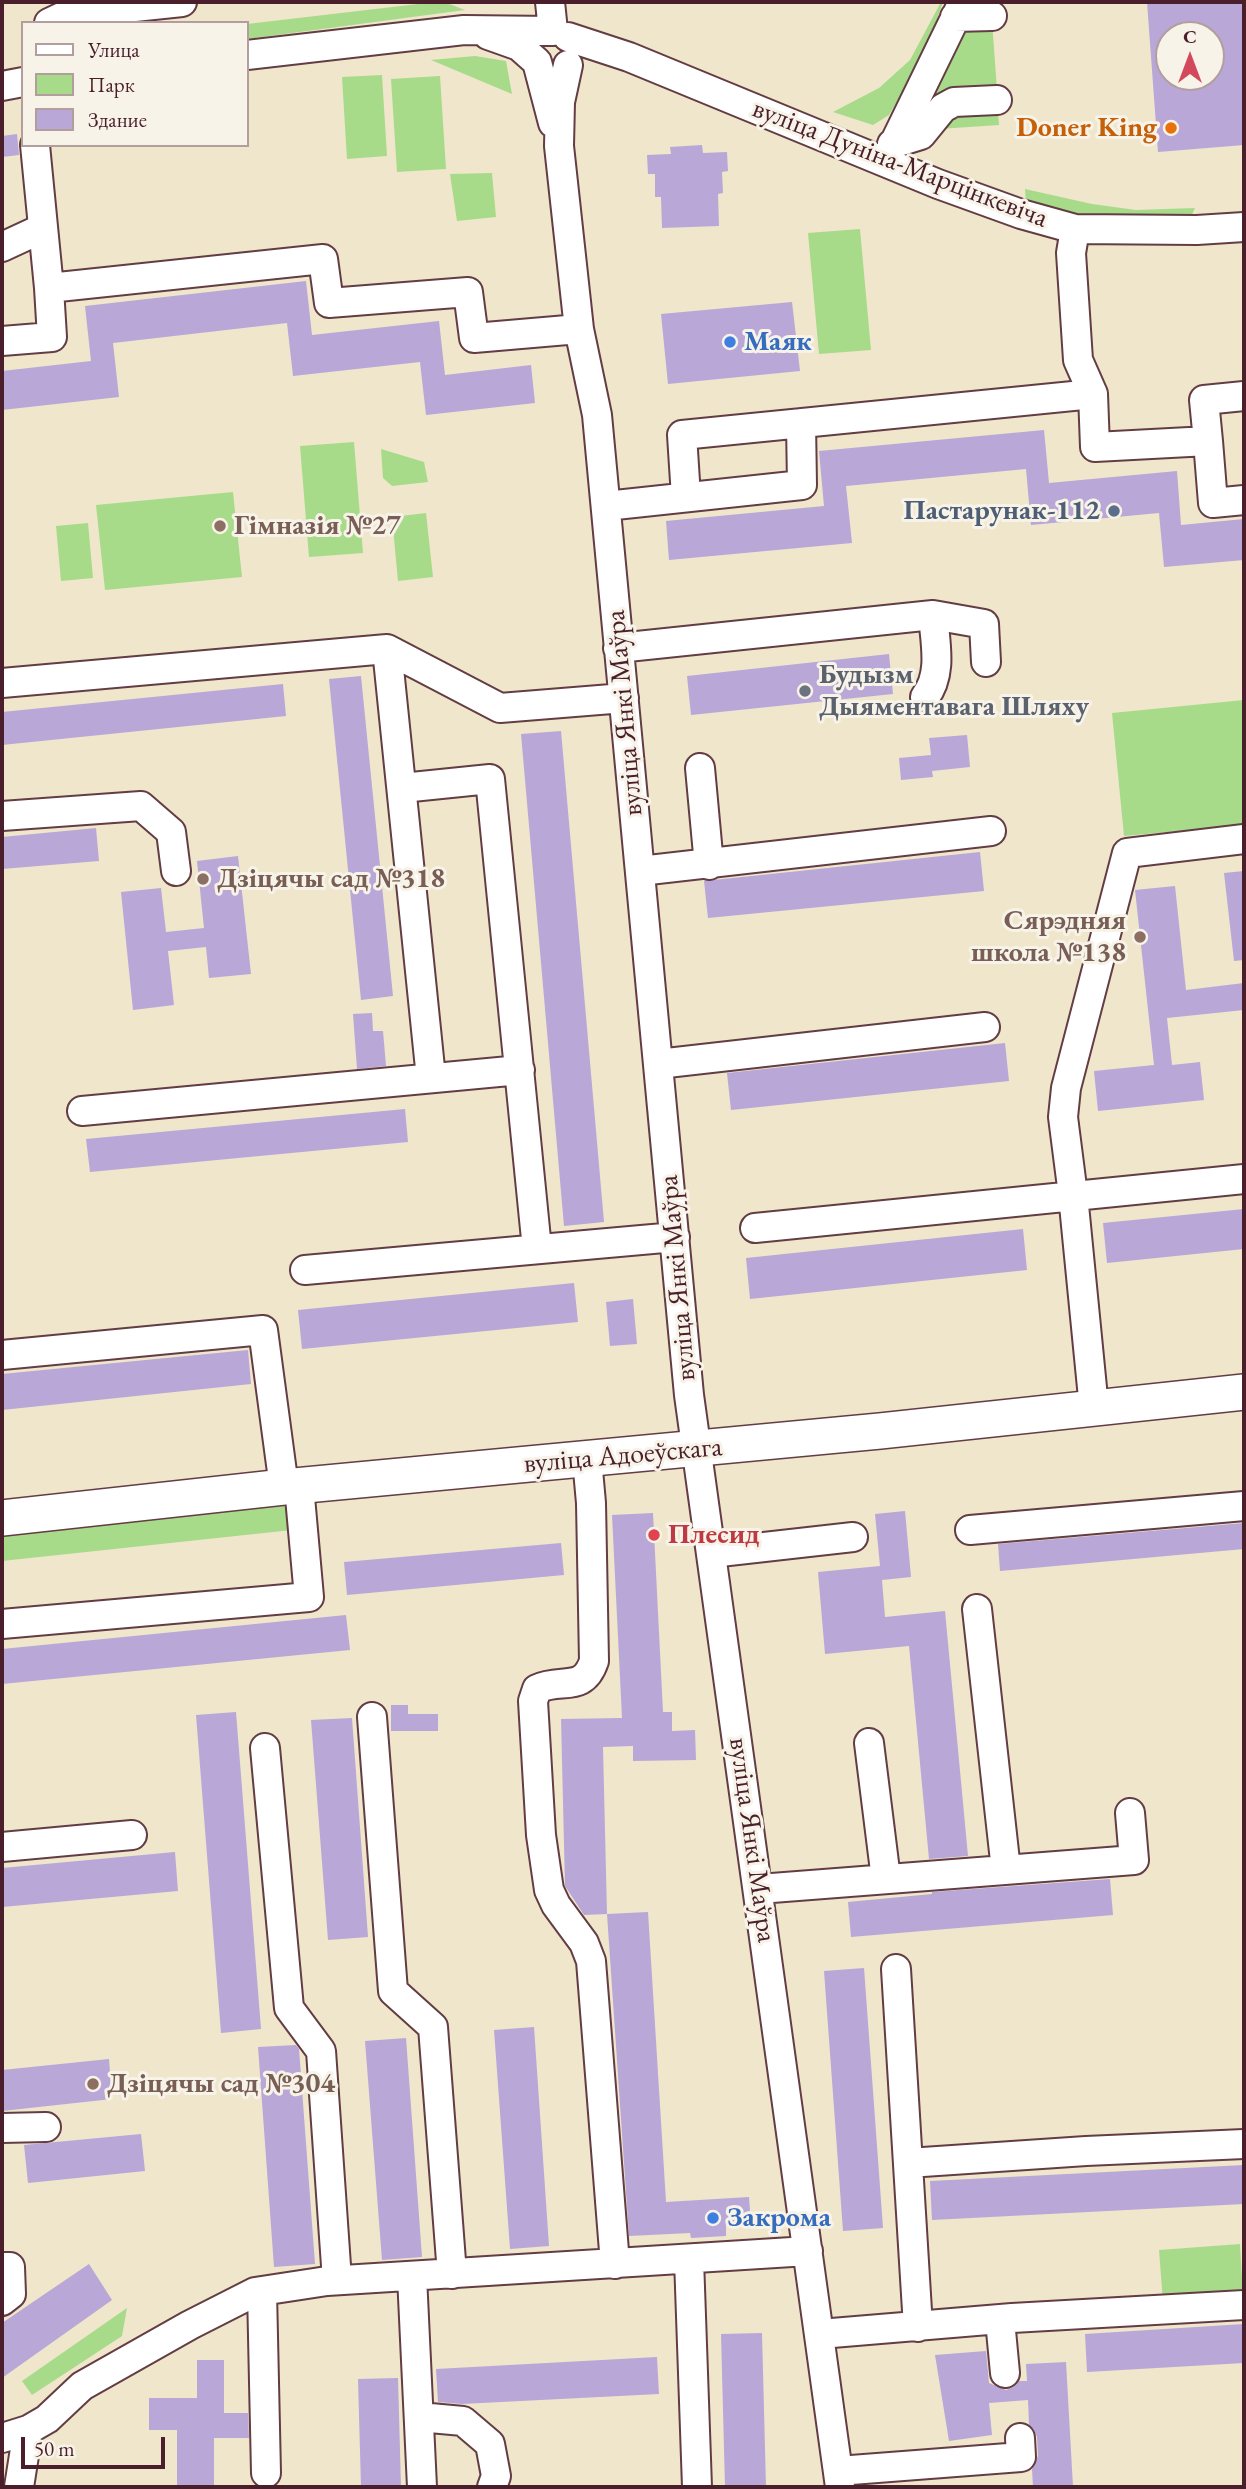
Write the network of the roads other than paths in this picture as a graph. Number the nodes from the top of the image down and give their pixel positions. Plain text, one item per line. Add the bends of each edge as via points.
1 (182, 2) edge
2 (550, 2) edge
3 (959, 9) edge
4 (52, 14) edge
5 (992, 16) dead end
6 (464, 30) junction
7 (560, 34) junction
8 (248, 55) edge
9 (537, 62) junction
10 (568, 65) junction
11 (21, 82) edge
12 (2, 86) edge
13 (705, 90) junction
14 (997, 100) dead end
15 (559, 146) junction
16 (35, 147) edge
17 (888, 153) junction
18 (1244, 227) edge
19 (43, 228) junction
20 (1075, 229) junction
21 (2, 247) edge
22 (49, 288) junction
23 (579, 329) junction
24 (2, 341) edge
25 (1093, 394) junction
26 (1244, 396) edge
27 (801, 423) junction
28 (1208, 441) junction
29 (686, 497) junction
30 (1244, 500) edge
31 (606, 506) junction
32 (933, 615) junction
33 (618, 648) junction
34 (387, 649) junction
35 (986, 662) dead end
36 (2, 683) edge
37 (925, 697) dead end
38 (624, 698) junction
39 (700, 768) dead end
40 (402, 788) junction
41 (2, 816) edge
42 (991, 831) dead end
43 (1244, 839) edge
44 (709, 865) junction
45 (176, 871) dead end
46 (640, 871) junction
47 (985, 1027) dead end
48 (658, 1064) junction
49 (520, 1070) junction
50 (431, 1078) junction
51 (82, 1111) dead end
52 (1244, 1179) edge
53 (1073, 1195) junction
54 (755, 1228) dead end
55 (675, 1237) junction
56 (537, 1249) junction
57 (305, 1270) dead end
58 (2, 1355) edge
59 (1244, 1392) edge
60 (1094, 1408) junction
61 (696, 1449) junction
62 (587, 1459) junction
63 (292, 1486) junction
64 (1244, 1506) edge
65 (2, 1518) edge
66 (970, 1530) dead end
67 (853, 1537) dead end
68 (711, 1553) junction
69 (977, 1609) dead end
70 (2, 1624) edge
71 (372, 1717) dead end
72 (869, 1743) dead end
73 (265, 1748) dead end
74 (1130, 1813) dead end
75 (132, 1835) dead end
76 (2, 1847) edge
77 (1006, 1870) junction
78 (886, 1880) junction
79 (759, 1889) junction
80 (896, 1969) dead end
81 (46, 2127) dead end
82 (2, 2129) edge
83 (1244, 2144) edge
84 (908, 2163) junction
85 (808, 2251) junction
86 (689, 2259) junction
87 (615, 2264) junction
88 (2, 2267) edge
89 (452, 2274) junction
90 (412, 2276) junction
91 (337, 2280) junction
92 (262, 2291) junction
93 (2, 2301) edge
94 (1244, 2305) edge
95 (1000, 2320) junction
96 (918, 2326) junction
97 (820, 2334) junction
98 (1004, 2372) dead end
99 (419, 2417) junction
100 (15, 2434) edge
101 (1020, 2438) dead end
102 (266, 2473) dead end
103 (839, 2479) edge
104 (19, 2487) edge
105 (422, 2487) edge
106 (492, 2487) edge
107 (697, 2487) edge

1 - 4 street
2 - 7 street
3 - 5 street
3 - 17 street
6 - 7 street, вуліца Дуніна-Марцінкевіча
6 - 8 street, вуліца Дуніна-Марцінкевіча
6 - 9 street via 494,35 519,46
7 - 9 street via 543,34 535,43
7 - 10 street via 574,49
7 - 13 street, вуліца Дуніна-Марцінкевіча
9 - 10 street via 552,71
9 - 15 street
10 - 13 street via 634,70
10 - 15 street, вуліца Янкі Маўра via 560,102
11 - 12 street
13 - 17 street, вуліца Дуніна-Марцінкевіча
14 - 17 street via 954,102 943,108 921,135
15 - 23 street, вуліца Янкі Маўра
16 - 19 street
17 - 20 street, вуліца Дуніна-Марцінкевіча via 938,184
18 - 20 street, вуліца Дуніна-Марцінкевіча
19 - 21 street
19 - 22 street
20 - 25 street via 1072,253 1078,360
22 - 23 street via 323,259 329,303 468,292 474,338
22 - 24 street via 52,337
23 - 31 street, вуліца Янкі Маўра via 597,415
25 - 27 street
25 - 28 street via 1096,447
26 - 28 street via 1204,400
27 - 29 street via 802,485
27 - 29 street via 682,435
28 - 30 street via 1213,503
29 - 31 street
31 - 33 street, вуліца Янкі Маўра
32 - 33 street
32 - 35 street via 984,624
32 - 37 street via 937,670
33 - 38 street, вуліца Янкі Маўра
34 - 36 street
34 - 38 street via 500,708
34 - 40 street
38 - 46 street, вуліца Янкі Маўра
39 - 44 street
40 - 49 street via 490,779
40 - 50 street
41 - 45 street via 141,806 171,832
42 - 44 street
43 - 53 street via 1127,853 1066,1088 1063,1117
44 - 46 street
46 - 48 street, вуліца Янкі Маўра
47 - 48 street
48 - 55 street, вуліца Янкі Маўра
49 - 50 street
49 - 56 street
50 - 51 street
52 - 53 street
53 - 54 street
53 - 60 street
55 - 56 street
55 - 61 street, вуліца Янкі Маўра
56 - 57 street
58 - 63 street via 263,1330
59 - 60 main road, вуліца Адоеўскага
60 - 61 main road, вуліца Адоеўскага
61 - 62 main road, вуліца Адоеўскага
61 - 68 street, вуліца Янкі Маўра
62 - 63 main road, вуліца Адоеўскага
62 - 87 street via 594,1661 590,1673 579,1682 537,1689 533,1701 548,1890 591,1961
63 - 65 main road, вуліца Адоеўскага
63 - 70 street via 309,1597
64 - 66 street
67 - 68 street
68 - 79 street, вуліца Янкі Маўра
69 - 77 street
71 - 89 street via 393,1991 433,2027
72 - 78 street
73 - 91 street via 289,2008 321,2051
74 - 77 street via 1133,1860
75 - 76 street
77 - 78 street
78 - 79 street
79 - 85 street, вуліца Янкі Маўра
80 - 84 street
81 - 82 street
83 - 84 street
84 - 96 street
85 - 86 street
85 - 97 street, вуліца Янкі Маўра
86 - 87 street
86 - 107 street
87 - 89 street
88 - 93 street via 9,2267 11,2294
89 - 90 street
90 - 91 street
90 - 99 street
91 - 92 street
92 - 100 street via 190,2325 82,2386 47,2418
92 - 102 street
94 - 95 street
95 - 96 street
95 - 98 street
96 - 97 street
97 - 103 street, вуліца Янкі Маўра
99 - 105 street
99 - 106 street via 463,2421 490,2444 496,2476
100 - 104 street
101 - 103 street via 1021,2456

